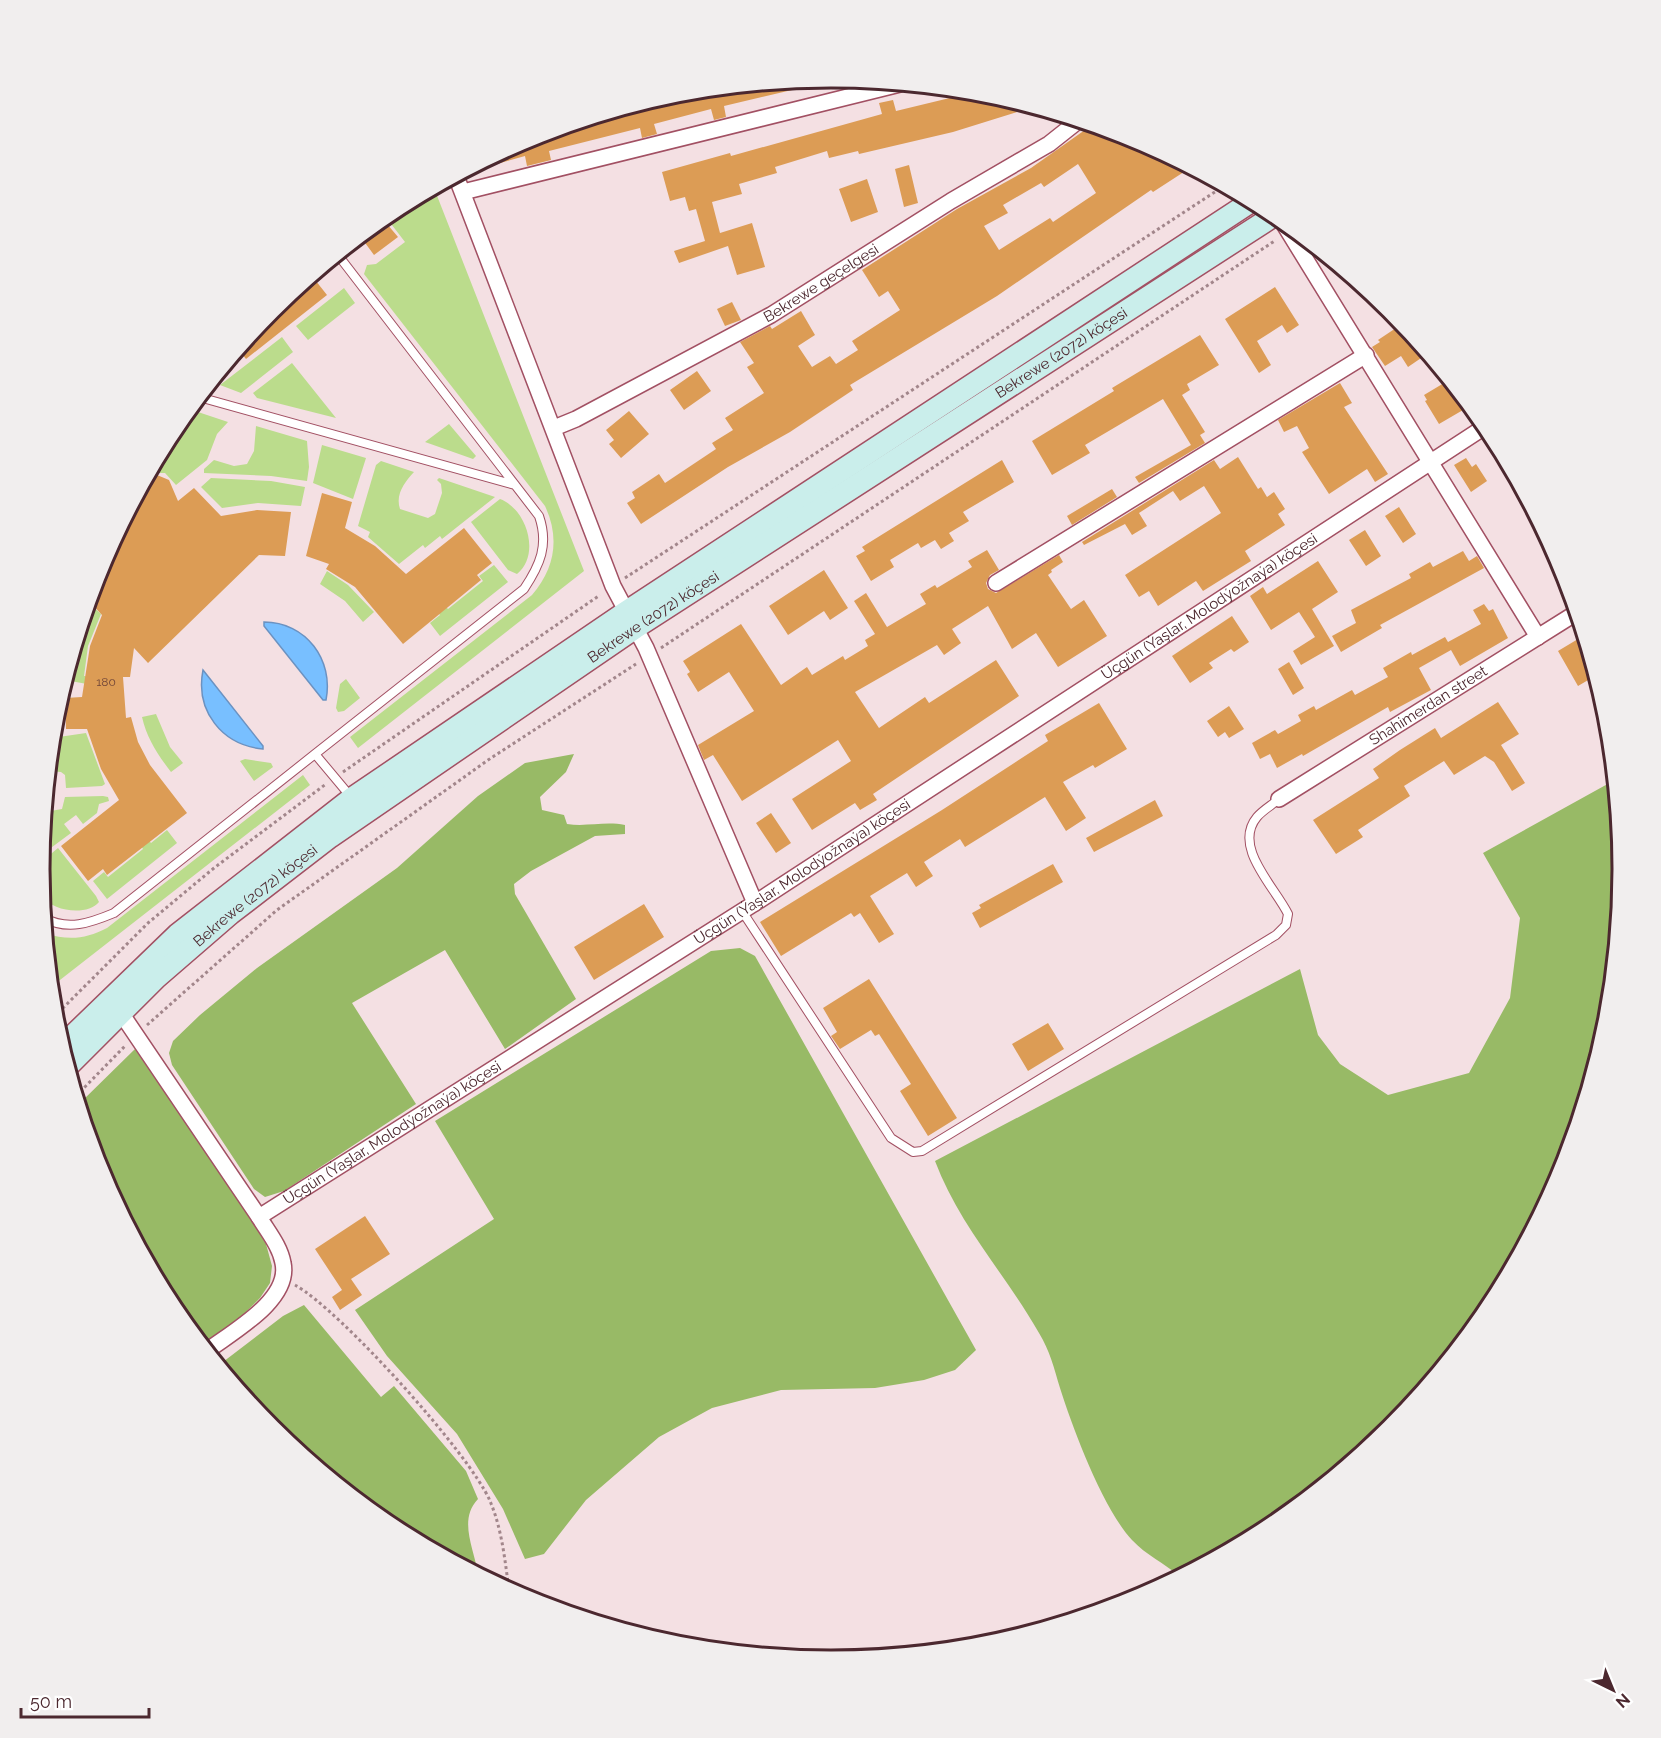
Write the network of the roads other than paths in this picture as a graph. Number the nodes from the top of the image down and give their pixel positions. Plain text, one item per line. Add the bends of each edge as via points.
1 (877, 90) edge
2 (1072, 126) edge
3 (459, 183) edge
4 (463, 192) junction
5 (1243, 207) edge
6 (1265, 221) edge
7 (1296, 242) edge
8 (342, 260) edge
9 (1366, 355) junction
10 (207, 399) edge
11 (554, 428) junction
12 (1477, 431) edge
13 (1431, 460) junction
14 (515, 485) junction
15 (996, 583) dead end
16 (1570, 617) edge
17 (631, 620) junction
18 (1538, 637) junction
19 (315, 754) junction
20 (351, 799) junction
21 (1279, 799) joint
22 (749, 907) junction
23 (51, 920) edge
24 (121, 1014) junction
25 (69, 1039) edge
26 (74, 1060) edge
27 (260, 1217) junction
28 (213, 1346) edge

1 - 4 street
2 - 11 street, Bekrewe geçelgesi via 1049,144 771,315
3 - 4 street
4 - 11 street
5 - 17 main road, Bekrewe (2072) köçesi
6 - 17 main road, Bekrewe (2072) köçesi
7 - 9 street
8 - 14 lane
9 - 13 street
9 - 15 street
10 - 14 lane
11 - 17 street via 613,586
12 - 13 street, Üçgün (Ýaşlar, Molodýožnaýa) köçesi
13 - 18 street
13 - 22 street, Üçgün (Ýaşlar, Molodýožnaýa) köçesi via 1252,581
14 - 19 lane via 539,516 544,540 543,556 524,589
16 - 18 street, Shahimerdan street
17 - 20 main road, Bekrewe (2072) köçesi
17 - 22 street
17 - 24 main road, Bekrewe (2072) köçesi via 230,914
18 - 21 street, Shahimerdan street
19 - 20 lane
19 - 23 lane via 114,913 77,925
20 - 25 main road, Bekrewe (2072) köçesi via 178,934
21 - 22 lane via 1258,817 1250,829 1249,842 1288,914 1286,925 1255,948 921,1151 913,1152 891,1138
22 - 27 street, Üçgün (Ýaşlar, Molodýožnaýa) köçesi
24 - 26 main road, Bekrewe (2072) köçesi
24 - 27 street
27 - 28 street via 284,1265 278,1292 267,1306

